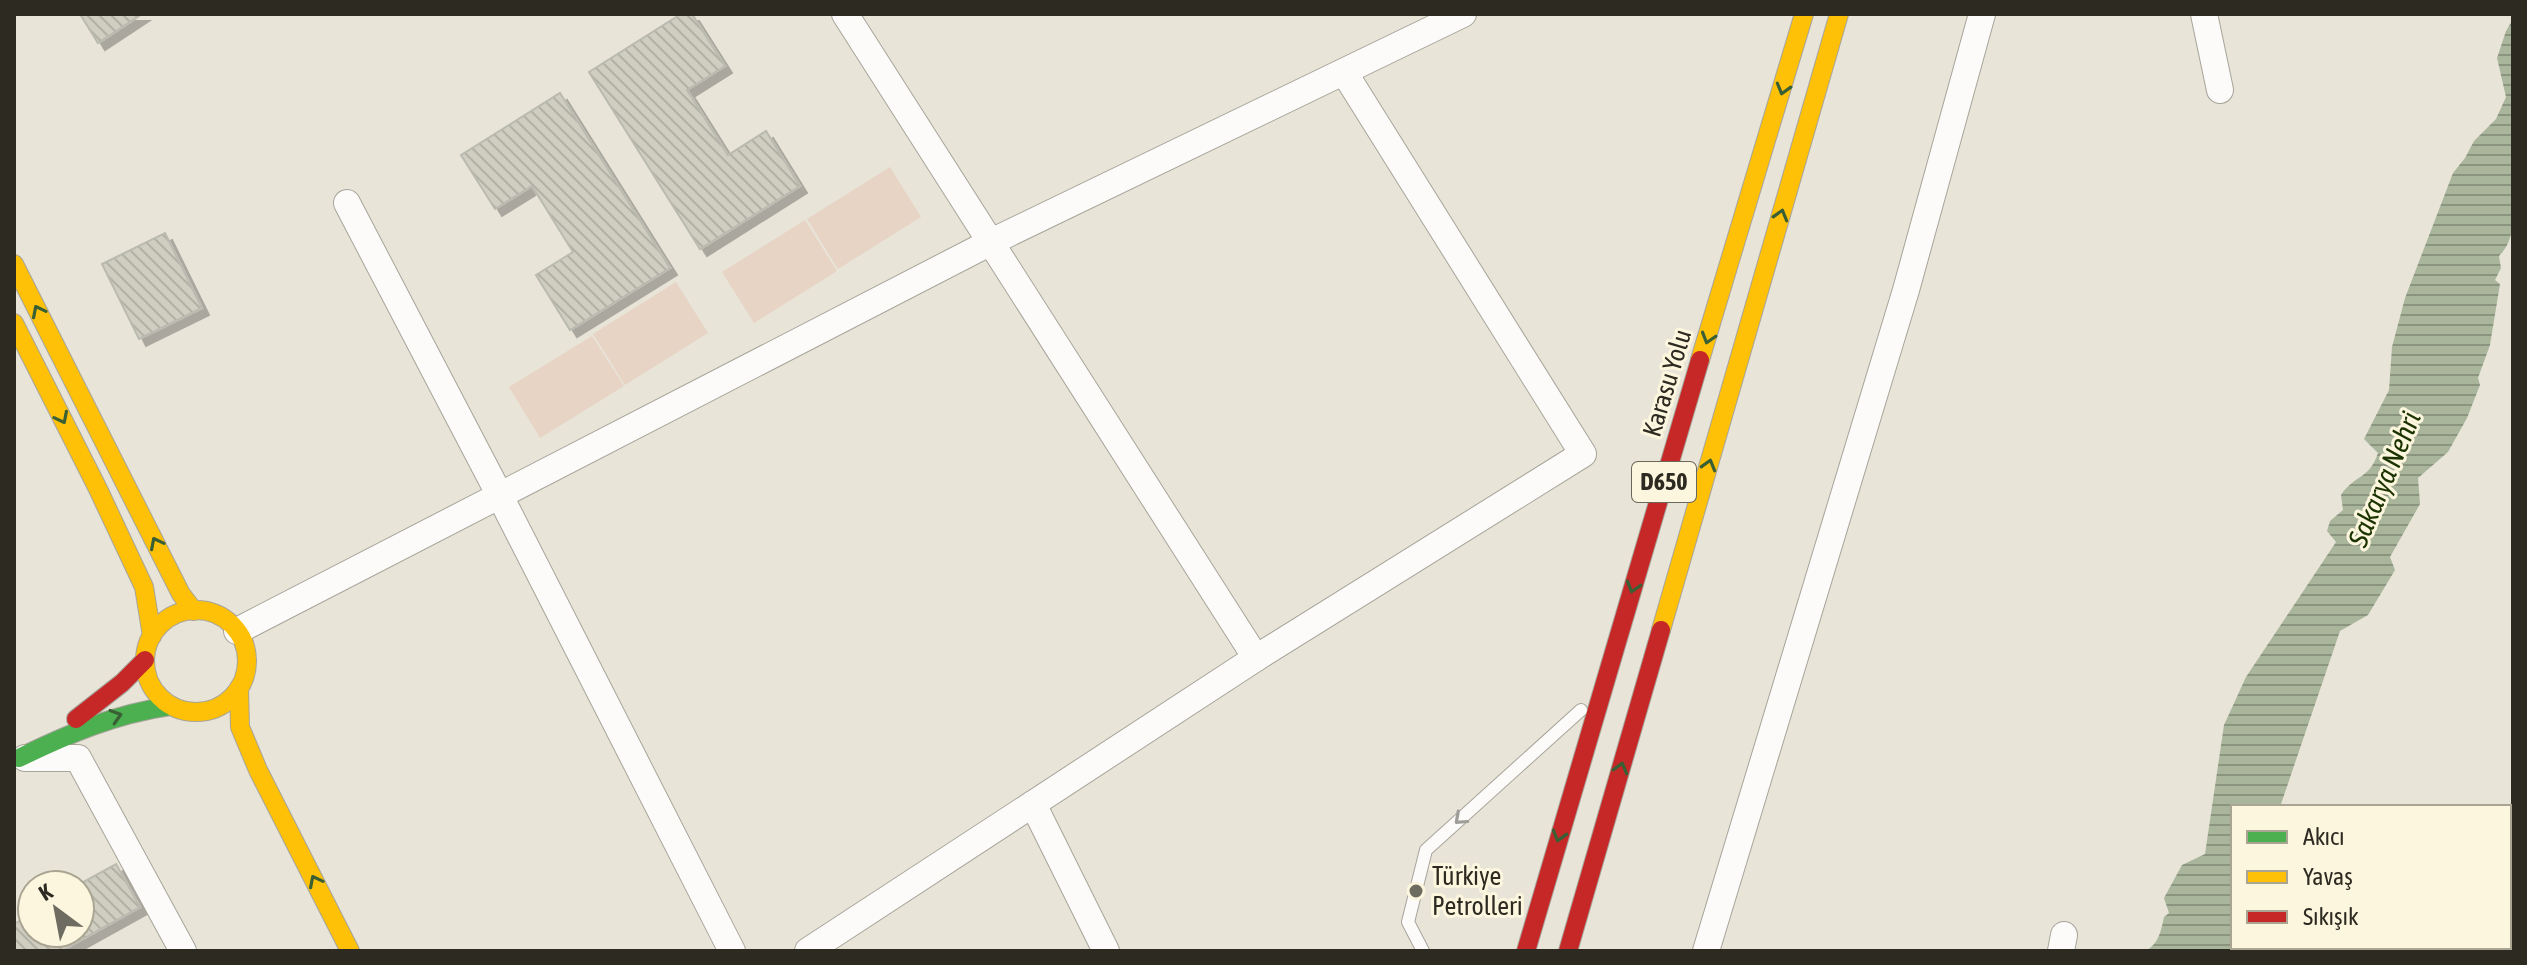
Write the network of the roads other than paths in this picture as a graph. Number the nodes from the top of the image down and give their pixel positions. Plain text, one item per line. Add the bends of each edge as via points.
1 (845, 14) edge
2 (1463, 14) edge
3 (1804, 14) edge
4 (1839, 14) edge
5 (1982, 14) edge
6 (2204, 14) edge
7 (1344, 72) junction
8 (2220, 90) dead end
9 (347, 203) dead end
10 (991, 242) junction
11 (14, 264) edge
12 (14, 323) edge
13 (499, 494) junction
14 (194, 611) junction
15 (237, 631) junction
16 (152, 636) junction
17 (1256, 658) junction
18 (145, 660) junction
19 (239, 688) junction
20 (1601, 691) junction
21 (170, 706) junction
22 (204, 711) junction
23 (215, 733) dead end
24 (16, 760) edge
25 (1033, 804) junction
26 (183, 951) edge
27 (350, 951) edge
28 (732, 951) edge
29 (808, 951) edge
30 (1106, 951) edge
31 (1423, 951) edge
32 (1526, 951) edge
33 (1568, 951) edge
34 (1706, 951) edge

1 - 10 street
2 - 7 street
3 -> 20 main road, Karasu Yolu / D650
33 -> 4 main road
5 - 34 street via 1906,290
6 - 8 street
7 - 10 street
7 - 17 street via 1583,454
9 - 13 street
10 - 13 street
10 - 17 street
14 -> 11 main road
12 -> 16 main road via 144,587
13 - 15 street
13 - 28 street
14 - 15 main road via 216,614
14 - 16 main road via 170,617
15 - 19 main road via 247,652
16 - 18 main road
17 - 25 street
18 - 21 main road via 152,688
18 - 24 main road via 85,713
19 - 22 main road via 224,704
27 -> 19 main road via 258,770 240,727
20 -> 31 lane via 1426,850 1408,922
20 -> 32 main road, Karasu Yolu / D650
21 - 22 main road
24 -> 21 main road via 91,723 137,709
22 - 23 main road
24 - 26 street via 78,758
25 - 29 street
25 - 30 street

